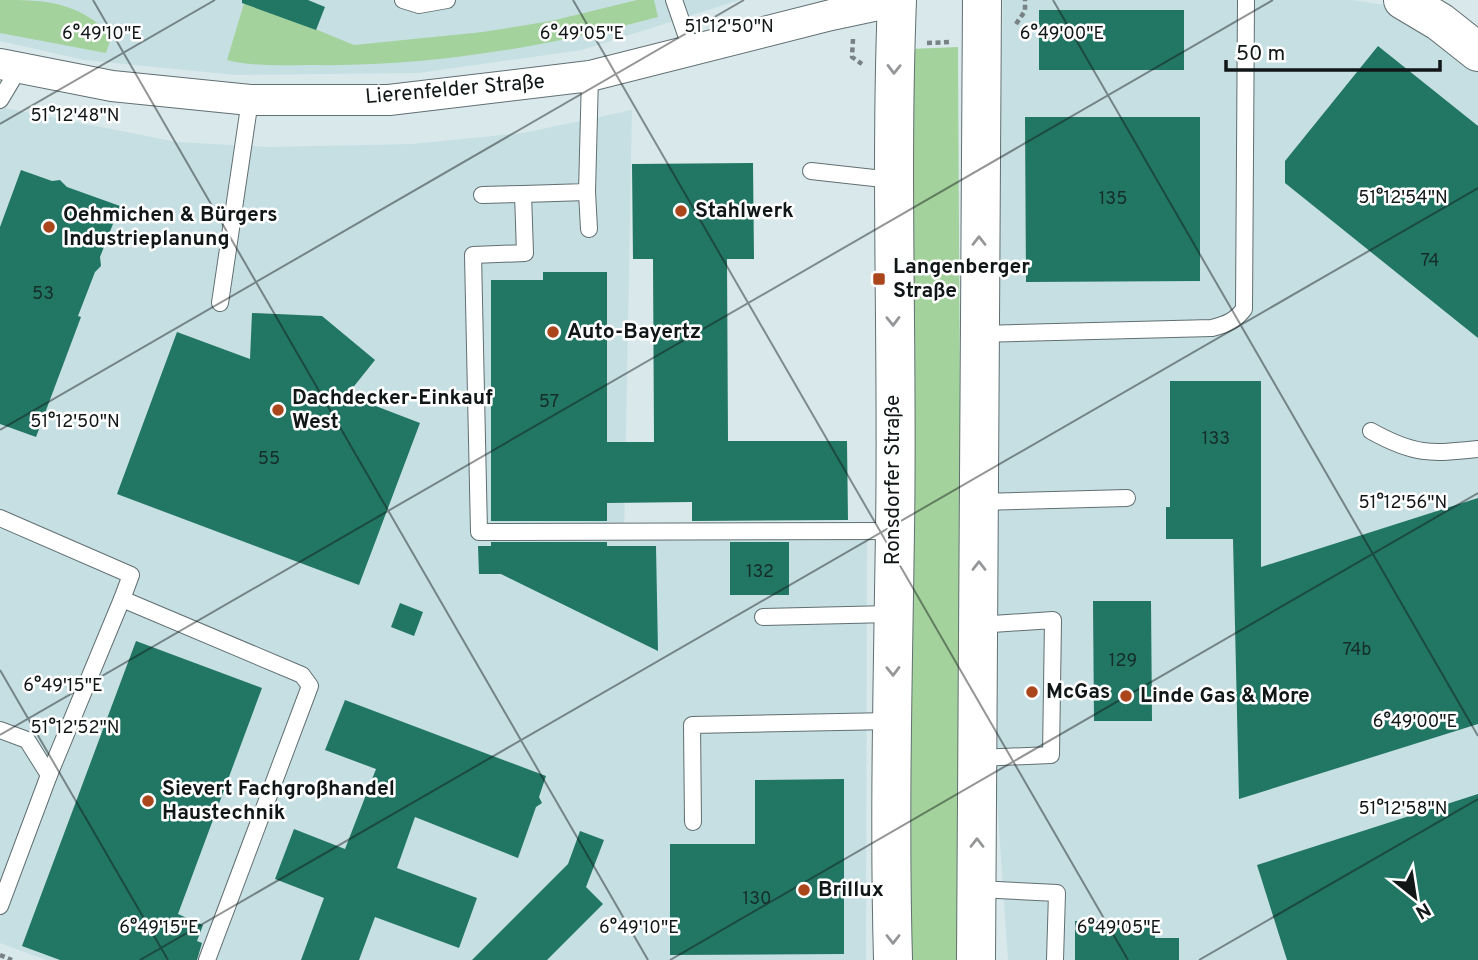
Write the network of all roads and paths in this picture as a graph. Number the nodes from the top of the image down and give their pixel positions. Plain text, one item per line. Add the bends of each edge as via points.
1 (403, 0) edge
2 (449, 0) edge
3 (674, 0) edge
4 (899, 0) edge
5 (982, 0) edge
6 (1246, 0) edge
7 (1404, 0) edge
8 (692, 52) junction
9 (1478, 52) edge
10 (9, 67) edge
11 (590, 76) junction
12 (0, 100) edge
13 (250, 100) junction
14 (811, 171) dead end
15 (892, 180) junction
16 (587, 192) junction
17 (523, 194) junction
18 (482, 195) dead end
19 (589, 229) dead end
20 (220, 303) dead end
21 (979, 334) junction
22 (1371, 431) dead end
23 (1478, 449) edge
24 (1127, 498) dead end
25 (979, 502) junction
26 (0, 518) edge
27 (895, 531) junction
28 (122, 598) junction
29 (891, 614) junction
30 (762, 617) dead end
31 (978, 625) junction
32 (894, 721) junction
33 (5, 732) edge
34 (978, 758) junction
35 (48, 775) junction
36 (693, 822) dead end
37 (977, 888) junction
38 (0, 906) edge
39 (0, 956) edge
40 (12, 960) edge
41 (207, 960) edge
42 (893, 960) edge
43 (976, 960) edge
44 (1055, 960) edge

1 - 2 lane via 419,5
3 - 8 lane
4 - 8 street, Lierenfelder Straße
4 -> 15 main road, Ronsdorfer Straße
21 -> 5 main road
6 - 21 lane via 1244,309 1237,318 1212,328
7 - 9 main road
8 - 11 street, Lierenfelder Straße
10 - 12 lane
10 - 13 street, Lierenfelder Straße via 113,86
11 - 13 street, Lierenfelder Straße via 389,100
11 - 16 lane
13 - 20 lane
14 - 15 lane
15 -> 27 main road, Ronsdorfer Straße
16 - 17 lane
16 - 19 lane
17 - 18 lane
17 - 27 lane via 525,253 473,254 479,532
21 - 25 main road
22 - 23 lane via 1403,449 1444,453
24 - 25 lane
31 -> 25 main road
26 - 28 lane via 131,575
27 - 29 main road, Ronsdorfer Straße
28 - 35 lane
28 - 41 lane via 302,674 310,687
29 - 30 lane
29 -> 32 main road, Ronsdorfer Straße
31 - 34 main road
31 - 34 lane via 1053,620 1051,755
32 - 36 lane via 692,725
32 -> 42 main road, Ronsdorfer Straße
33 - 35 lane via 27,740
37 -> 34 main road
35 - 38 lane
37 - 43 main road
37 - 44 lane via 1057,892
39 - 40 path

